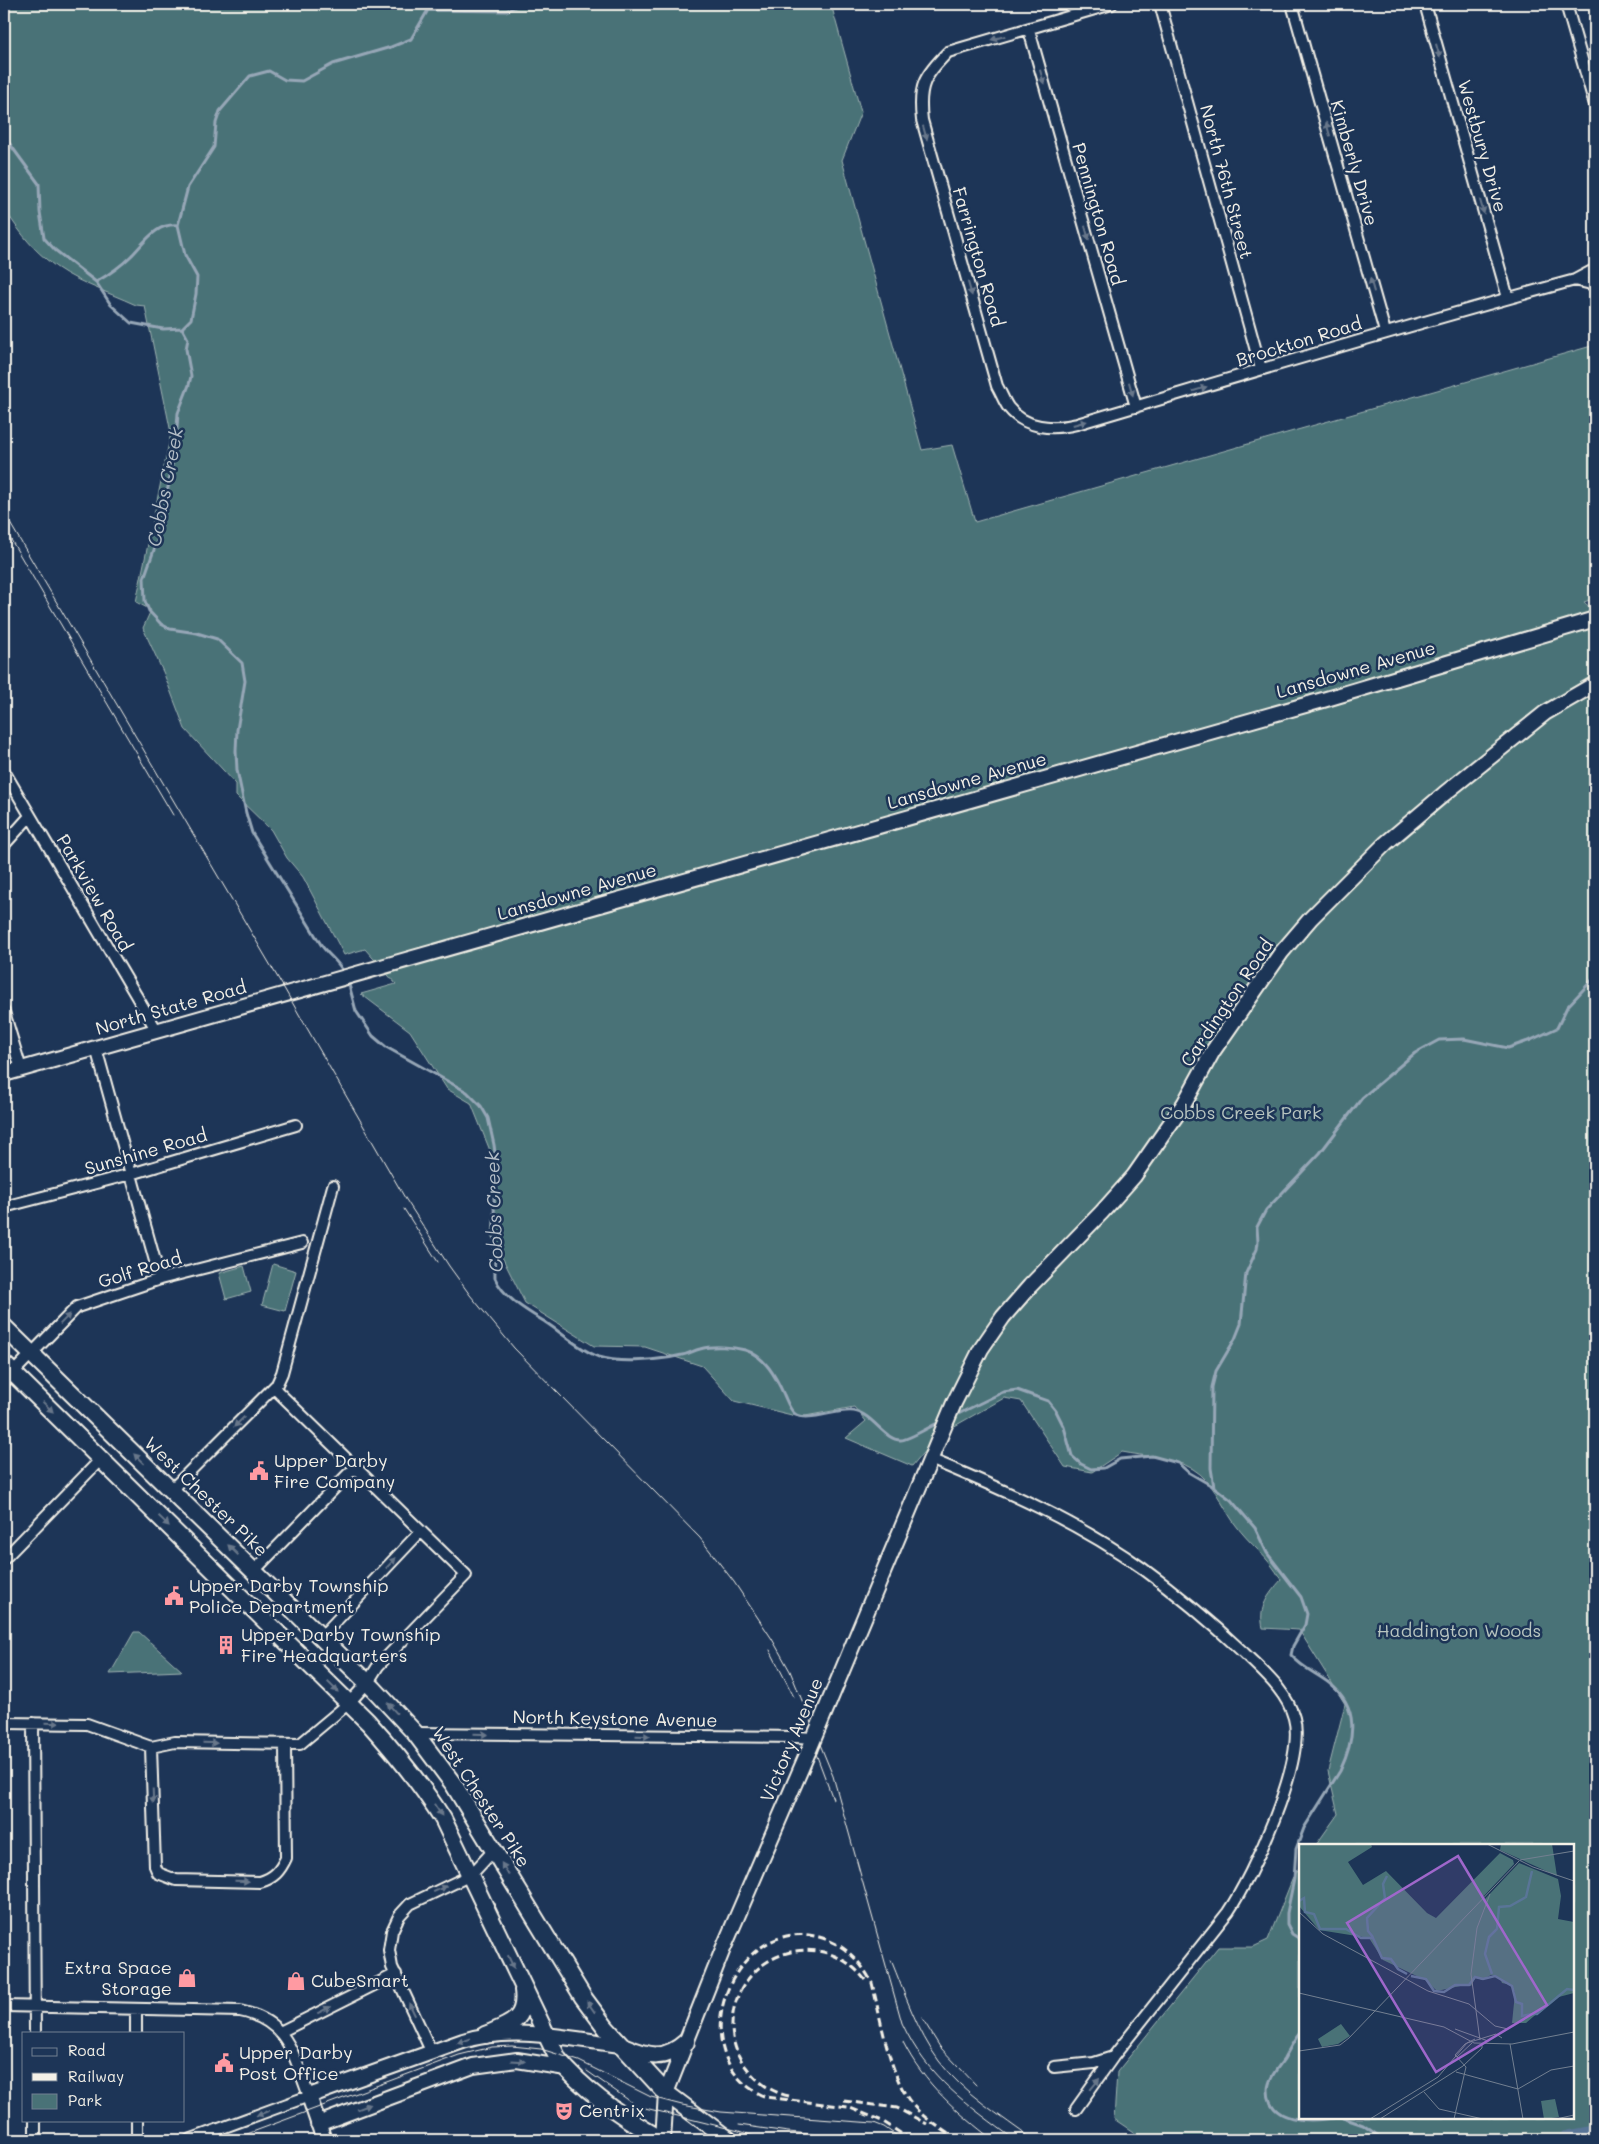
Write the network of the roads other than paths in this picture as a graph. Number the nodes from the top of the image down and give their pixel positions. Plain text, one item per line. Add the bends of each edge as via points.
1 (1112, 4) edge
2 (1160, 4) edge
3 (1292, 4) edge
4 (1425, 4) edge
5 (1566, 4) edge
6 (1029, 30) junction
7 (1595, 105) edge
8 (1595, 272) edge
9 (1574, 280) junction
10 (1595, 285) edge
11 (1508, 298) junction
12 (1385, 332) junction
13 (1261, 369) junction
14 (1136, 407) junction
15 (1032, 424) joint
16 (1595, 619) edge
17 (1595, 684) edge
18 (4, 771) edge
19 (30, 816) junction
20 (4, 846) edge
21 (348, 976) joint
22 (4, 1012) edge
23 (157, 1031) junction
24 (96, 1048) junction
25 (21, 1069) junction
26 (4, 1074) edge
27 (296, 1125) dead end
28 (131, 1174) junction
29 (334, 1186) dead end
30 (4, 1207) edge
31 (302, 1242) dead end
32 (160, 1279) junction
33 (4, 1327) edge
34 (31, 1354) junction
35 (7, 1373) edge
36 (274, 1388) junction
37 (954, 1403) joint
38 (932, 1453) junction
39 (101, 1459) junction
40 (355, 1467) junction
41 (170, 1490) junction
42 (204, 1523) junction
43 (421, 1531) junction
44 (186, 1542) junction
45 (4, 1560) edge
46 (254, 1571) junction
47 (321, 1637) junction
48 (368, 1682) junction
49 (348, 1703) junction
50 (4, 1723) edge
51 (33, 1723) junction
52 (415, 1733) junction
53 (285, 1744) junction
54 (812, 1744) junction
55 (151, 1747) junction
56 (494, 1850) junction
57 (470, 1875) junction
58 (396, 1974) junction
59 (522, 1986) junction
60 (4, 2006) edge
61 (35, 2006) junction
62 (136, 2010) junction
63 (35, 2032) edge
64 (136, 2032) edge
65 (280, 2032) junction
66 (486, 2035) junction
67 (546, 2036) junction
68 (686, 2042) junction
69 (621, 2045) junction
70 (432, 2053) junction
71 (1113, 2057) junction
72 (1054, 2067) dead end
73 (566, 2068) junction
74 (666, 2093) junction
75 (308, 2096) junction
76 (1076, 2109) dead end
77 (35, 2122) edge
78 (137, 2122) edge
79 (318, 2124) junction
80 (35, 2140) edge
81 (137, 2140) edge
82 (189, 2140) edge
83 (324, 2140) edge
84 (662, 2140) edge
85 (729, 2140) edge

1 - 6 street
2 - 13 street, North 76th Street
12 -> 3 street, Kimberly Drive
4 -> 11 street, Westbury Drive
5 - 7 street
6 -> 14 street, Pennington Road
6 -> 15 street, Farrington Road via 948,52 922,85 919,100 997,386 1008,407
8 - 9 street, Brockton Road
9 - 10 street, Brockton Road
9 - 11 street, Brockton Road
11 - 12 street, Brockton Road
12 - 13 street, Brockton Road
14 -> 13 street, Brockton Road
15 -> 14 street, Brockton Road via 1062,428
16 - 21 street, Lansdowne Avenue via 1323,700
17 - 37 street, Cardington Road via 1545,713 1444,794 1386,842 1311,918 1281,953 1213,1051 1184,1104 1134,1176 1030,1286 992,1333
18 - 19 street, Parkview Road
19 - 20 street
19 - 23 street, Parkview Road
21 - 23 street, North State Road
22 - 25 street
23 - 24 street, North State Road
24 - 25 street, North State Road
24 - 28 street
25 - 26 street, North State Road
27 - 28 street, Sunshine Road
28 - 30 street, Sunshine Road
28 - 32 street
29 - 36 street via 282,1373
31 - 32 street, Golf Road
34 -> 32 street, Golf Road via 76,1307
33 - 34 main road, West Chester Pike
34 - 35 street, Golf Road
41 -> 34 main road, West Chester Pike
35 -> 39 main road
36 - 40 street
36 -> 41 street
37 - 38 street, Victory Avenue
38 - 54 street, Victory Avenue, bridge
38 - 71 street via 1063,1521 1141,1568 1197,1611 1256,1665 1286,1699 1295,1718 1292,1769 1242,1890
39 -> 44 main road
39 - 45 street
40 - 43 street
40 - 46 street
41 - 42 main road, West Chester Pike
42 - 44 main road
46 -> 42 main road, West Chester Pike
47 -> 43 street
43 - 48 street via 466,1575 378,1666
44 -> 49 main road
46 - 47 main road, West Chester Pike
47 - 48 main road, West Chester Pike
48 - 49 street
52 -> 48 main road, West Chester Pike
49 - 53 street via 300,1744
49 -> 57 main road via 388,1744 432,1802 444,1819
50 - 51 street
51 -> 55 street via 87,1724
51 - 61 street
52 -> 54 street, North Keystone Avenue, bridge via 796,1737
52 - 56 main road, West Chester Pike via 454,1786
55 -> 53 street via 175,1742
55 -> 53 street via 155,1866 158,1873 176,1880 260,1882 278,1873 286,1858
54 - 68 street, Victory Avenue
56 - 57 street
69 -> 56 main road, West Chester Pike via 583,1997
58 -> 57 street via 390,1959 390,1941 399,1916 416,1900
57 -> 59 main road
65 -> 58 street
70 -> 58 street
59 - 66 main road via 524,2005 518,2017 510,2025
59 - 67 main road
60 - 61 street
61 - 62 street
61 - 63 street
62 - 64 street
62 - 65 street via 240,2010 264,2018
65 - 75 street
66 - 67 street
66 -> 70 street
67 - 69 street
67 - 73 main road
68 - 69 main road via 678,2050 661,2056
68 - 74 street, Victory Avenue
69 - 74 main road, West Chester Pike
70 - 75 street
71 - 72 street via 1094,2063
76 -> 71 street
79 -> 73 street via 473,2066 517,2060
73 - 84 main road via 636,2125
74 - 84 street, Victory Avenue
74 - 85 main road, West Chester Pike
75 - 79 street
75 -> 82 street
77 - 80 street
78 - 81 street
79 - 83 street

